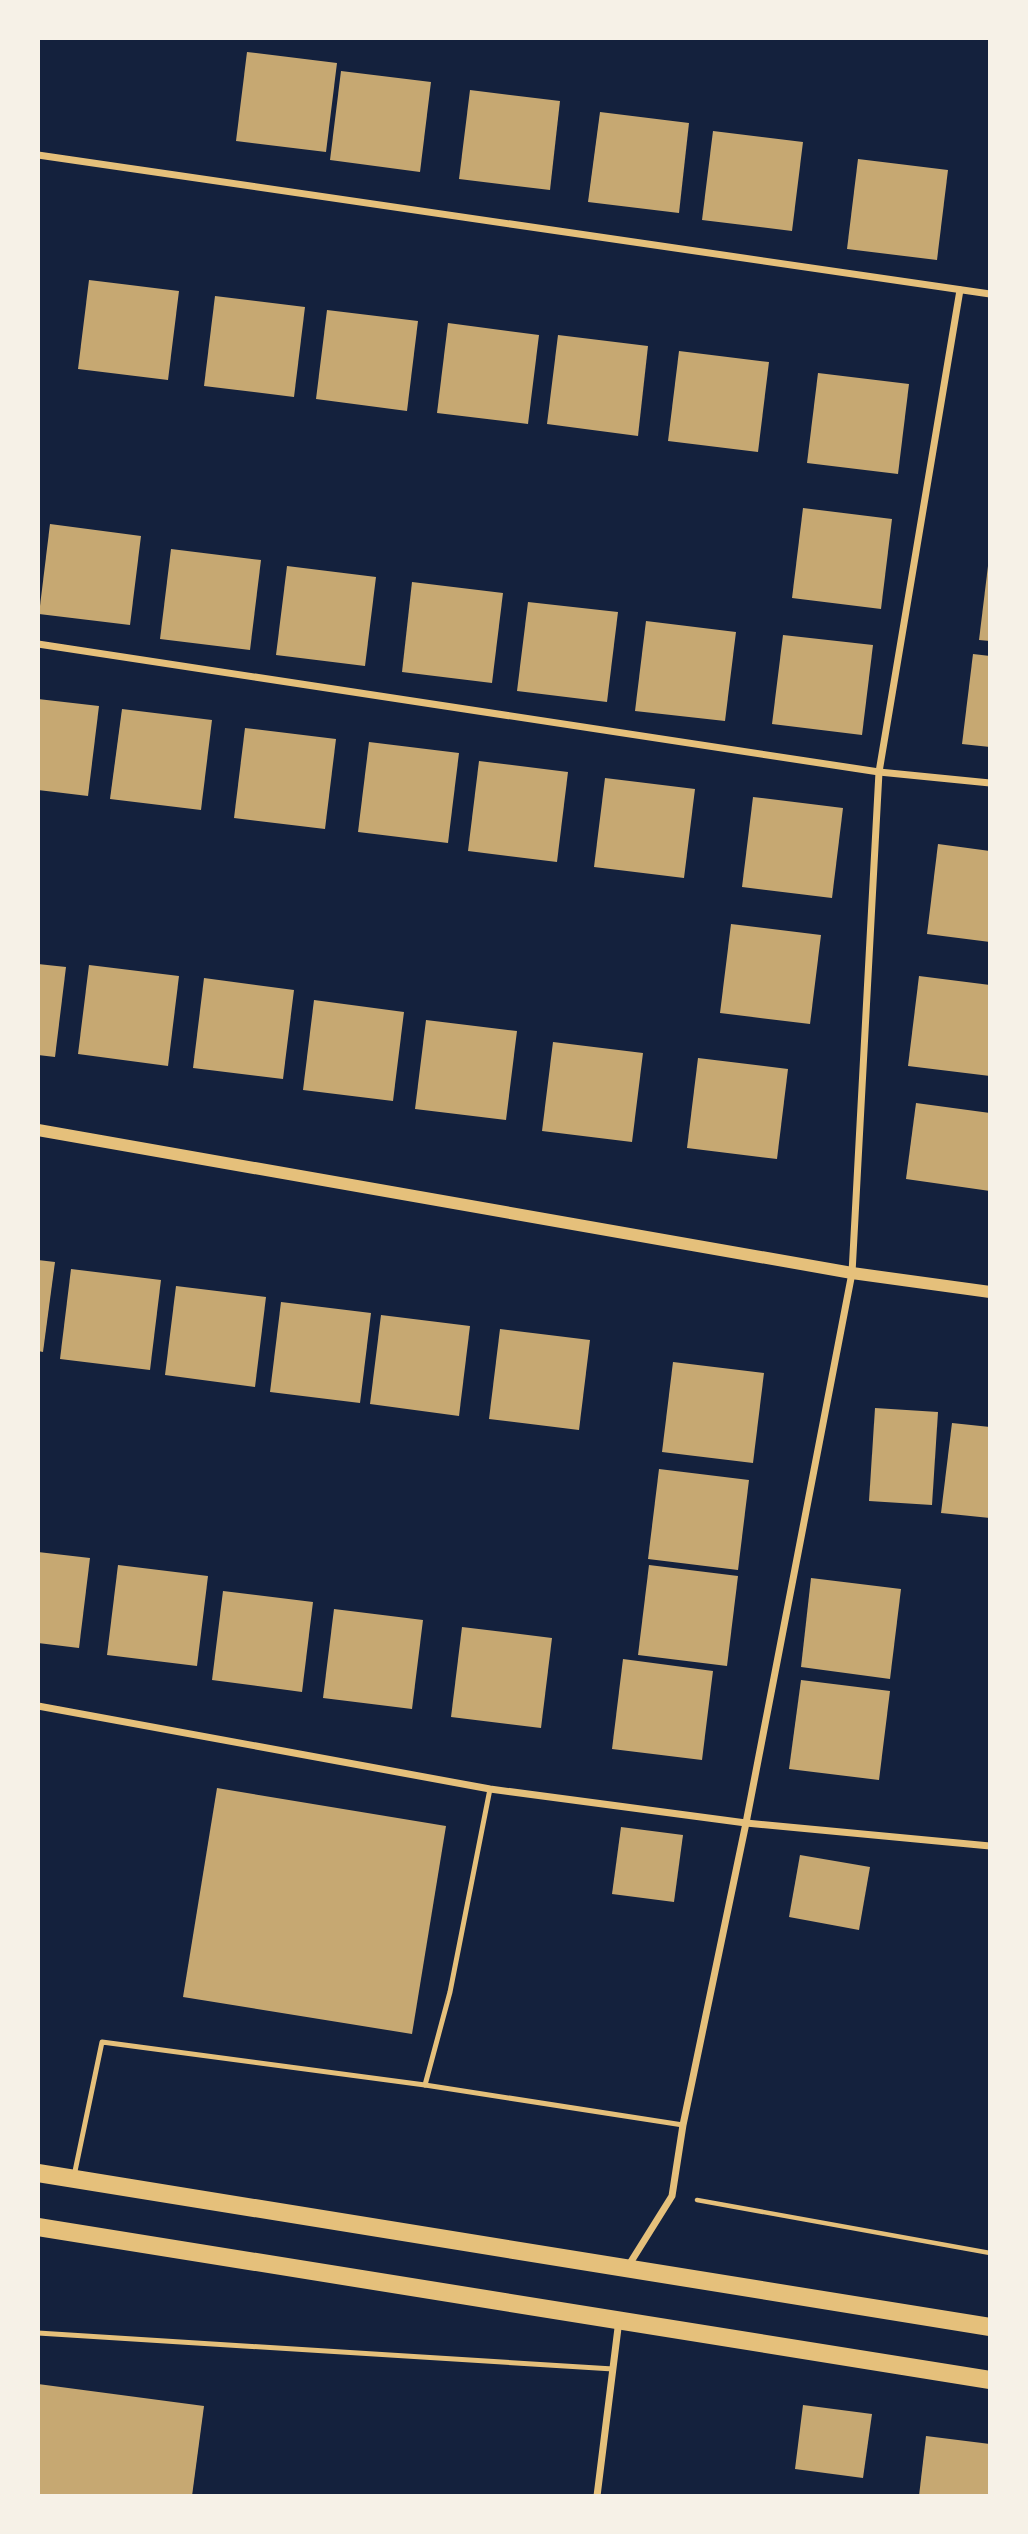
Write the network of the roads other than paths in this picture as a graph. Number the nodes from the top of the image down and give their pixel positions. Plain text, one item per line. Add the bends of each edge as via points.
1 (38, 155) edge
2 (960, 290) junction
3 (989, 294) edge
4 (38, 644) edge
5 (879, 772) junction
6 (989, 783) edge
7 (38, 1130) edge
8 (852, 1273) junction
9 (989, 1292) edge
10 (38, 1706) edge
11 (490, 1789) junction
12 (746, 1823) junction
13 (989, 1846) edge
14 (425, 2085) junction
15 (683, 2125) junction
16 (40, 2171) edge
17 (73, 2179) junction
18 (38, 2227) edge
19 (627, 2268) junction
20 (620, 2320) junction
21 (989, 2327) edge
22 (38, 2333) edge
23 (613, 2369) junction
24 (989, 2380) edge
25 (597, 2496) edge

1 - 2 street
2 - 3 street
2 - 5 street
4 - 5 street
5 - 6 street
5 - 8 street
7 - 8 street
8 - 9 street
8 - 12 street
10 - 11 street
11 - 12 street
11 - 14 lane via 450,1992
12 - 13 street
12 - 15 street
14 - 15 lane
14 - 17 lane via 102,2042
15 - 19 street via 672,2196
16 - 17 main road
17 - 19 main road
18 - 20 main road
19 - 21 main road
20 - 23 street
20 - 24 main road
22 - 23 lane
23 - 25 street

